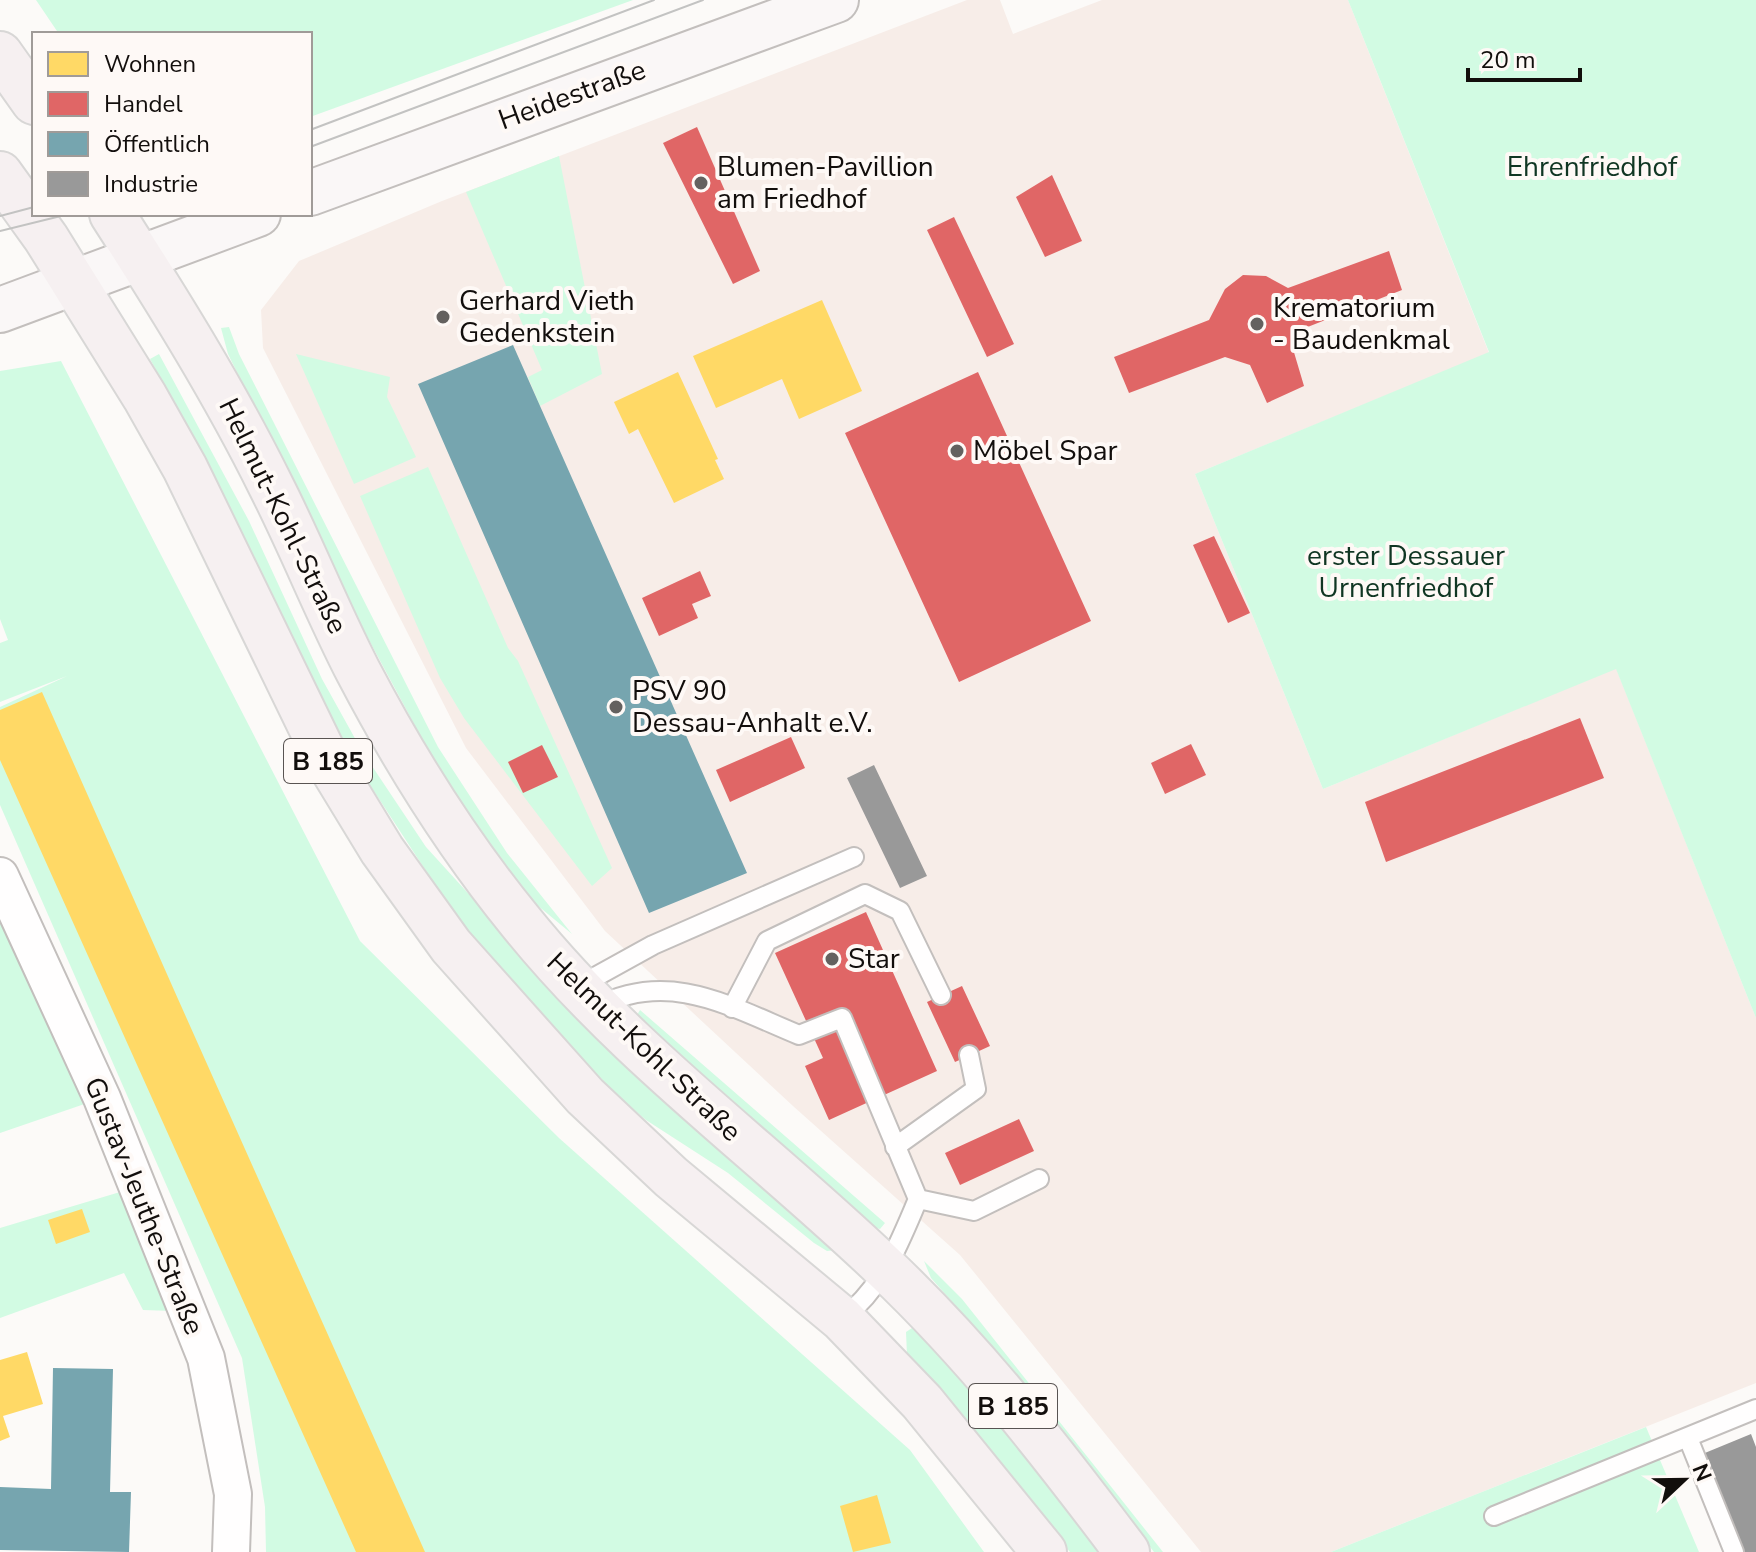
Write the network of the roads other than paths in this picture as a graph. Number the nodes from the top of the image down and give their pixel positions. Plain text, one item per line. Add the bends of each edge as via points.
1 (836, 0) edge
2 (0, 54) edge
3 (32, 99) edge
4 (0, 174) edge
5 (312, 192) edge
6 (113, 216) edge
7 (253, 216) edge
8 (142, 259) junction
9 (74, 281) junction
10 (0, 310) edge
11 (854, 857) dead end
12 (0, 876) edge
13 (941, 995) dead end
14 (586, 998) junction
15 (732, 1008) junction
16 (969, 1055) dead end
17 (895, 1147) junction
18 (1039, 1179) dead end
19 (918, 1199) junction
20 (887, 1270) junction
21 (842, 1319) junction
22 (1756, 1409) edge
23 (1688, 1438) junction
24 (1494, 1516) dead end
25 (231, 1552) edge
26 (1044, 1552) edge
27 (1127, 1552) edge
28 (1734, 1552) edge

1 - 5 main road, Heidestraße
2 - 3 main road
4 - 9 main road, B 185
6 - 8 main road, B 185
7 - 8 main road
8 - 9 main road
8 - 14 main road, Helmut-Kohl-Straße / B 185 via 223,393 393,736 482,872
9 - 10 main road
9 - 21 main road, B 185 via 185,468 326,758 434,923 585,1096 671,1177
11 - 14 lane via 653,945
12 - 25 street, Gustav-Jeuthe-Straße via 102,1098 206,1358 233,1494
13 - 15 lane via 900,911 865,894 767,941
14 - 15 lane via 678,989
14 - 20 main road, Helmut-Kohl-Straße / B 185 via 665,1075
15 - 17 lane via 799,1035 842,1018
16 - 17 lane via 976,1089
17 - 19 lane
18 - 19 lane via 974,1211
19 - 20 lane
20 - 21 lane
20 - 27 main road, Helmut-Kohl-Straße / B 185 via 1040,1436
21 - 26 main road, B 185 via 922,1402
22 - 23 lane
23 - 24 lane
23 - 28 lane

